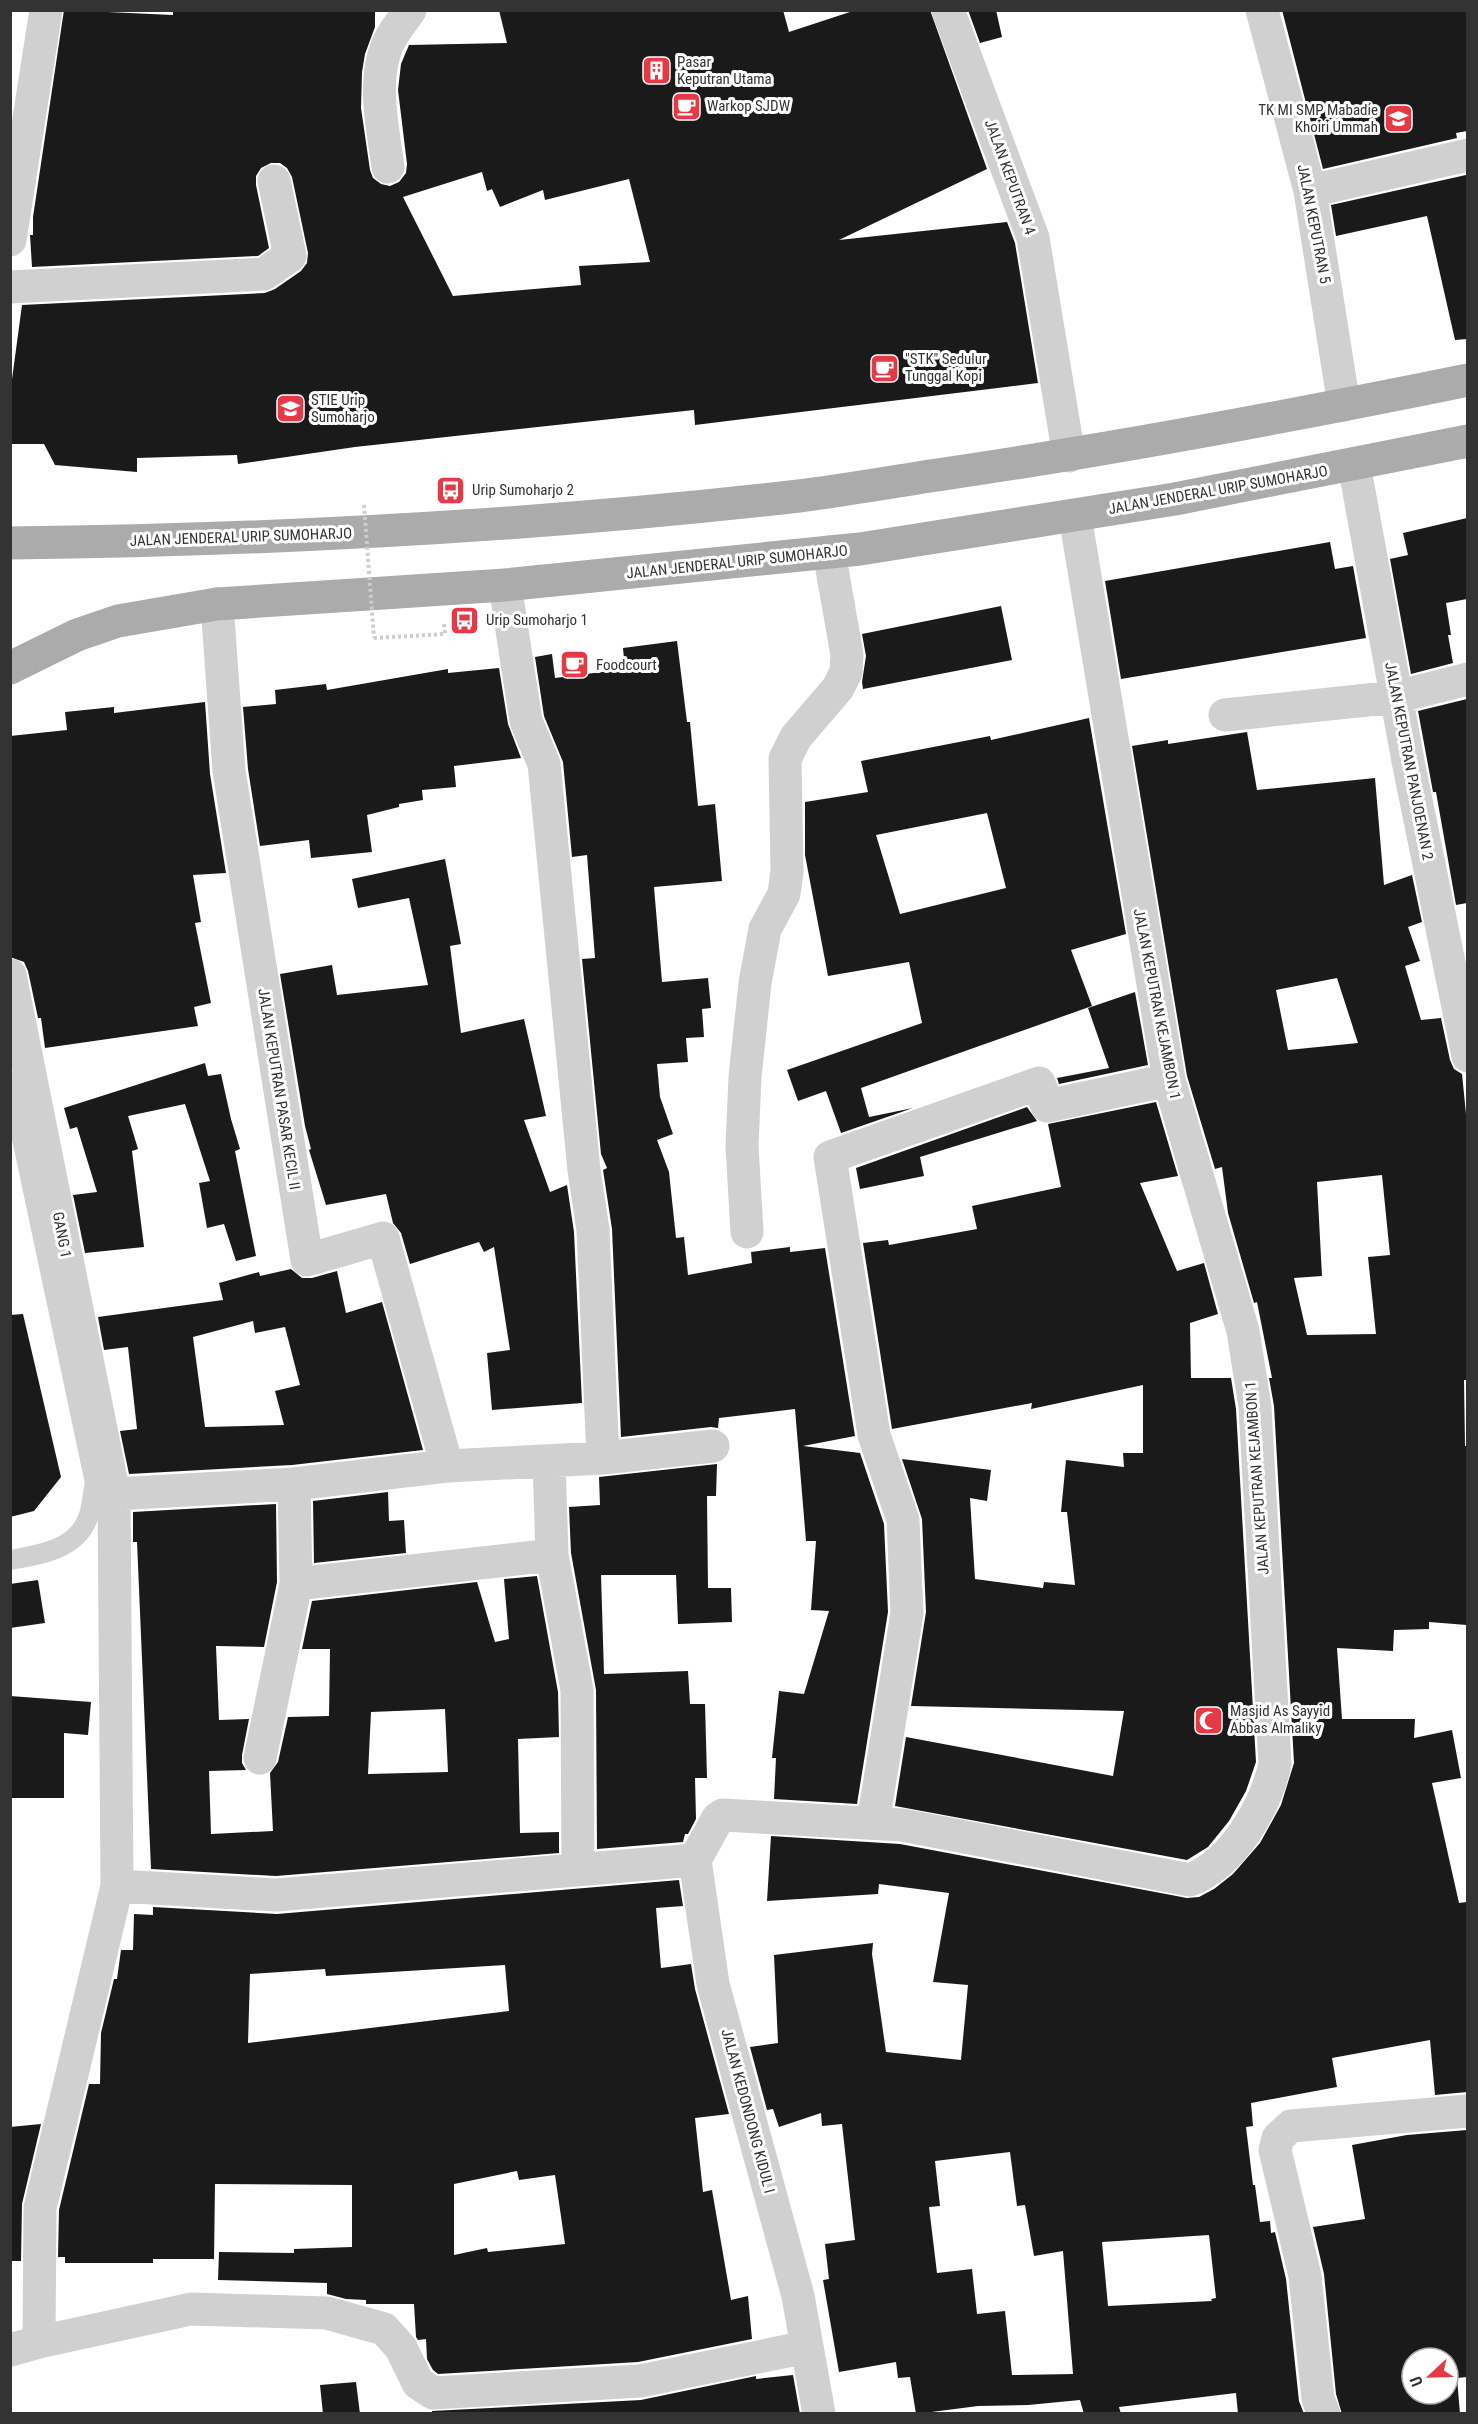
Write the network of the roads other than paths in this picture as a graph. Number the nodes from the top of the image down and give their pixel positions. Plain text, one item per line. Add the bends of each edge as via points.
1 (46, 10) edge
2 (410, 10) edge
3 (948, 10) edge
4 (1262, 10) edge
5 (1467, 155) edge
6 (388, 166) dead end
7 (274, 181) dead end
8 (1310, 191) junction
9 (10, 240) edge
10 (10, 287) edge
11 (1467, 380) edge
12 (1344, 405) junction
13 (1467, 441) edge
14 (1069, 456) junction
15 (1353, 464) junction
16 (1075, 516) junction
17 (10, 543) edge
18 (829, 552) junction
19 (505, 585) junction
20 (217, 604) junction
21 (10, 668) edge
22 (1467, 679) edge
23 (1396, 697) junction
24 (1225, 715) dead end
25 (10, 975) edge
26 (1467, 1056) edge
27 (1169, 1080) junction
28 (10, 1082) edge
29 (747, 1232) dead end
30 (713, 1446) dead end
31 (603, 1458) junction
32 (549, 1461) junction
33 (447, 1466) junction
34 (294, 1484) junction
35 (114, 1494) junction
36 (552, 1555) junction
37 (10, 1560) edge
38 (296, 1584) junction
39 (261, 1758) dead end
40 (873, 1823) junction
41 (695, 1860) junction
42 (578, 1869) junction
43 (117, 1886) junction
44 (1467, 2111) edge
45 (25, 2346) edge
46 (807, 2347) junction
47 (819, 2414) edge
48 (1324, 2414) edge

1 - 9 street
2 - 6 street via 387,46 381,75 381,115
3 - 14 street, JALAN KEPUTRAN 4 via 1033,238
4 - 8 street, JALAN KEPUTRAN 5
5 - 8 street
7 - 10 street via 290,256 264,274
8 - 12 street, JALAN KEPUTRAN 5
11 - 12 main road, JALAN JENDERAL URIP SUMOHARJO
12 - 14 main road, JALAN JENDERAL URIP SUMOHARJO
13 - 15 main road, JALAN JENDERAL URIP SUMOHARJO
14 - 17 main road, JALAN JENDERAL URIP SUMOHARJO via 802,495 591,518 386,532
15 - 16 main road, JALAN JENDERAL URIP SUMOHARJO
15 - 23 street, JALAN KEPUTRAN PANJOENAN 2
16 - 18 main road, JALAN JENDERAL URIP SUMOHARJO
16 - 27 street, JALAN KEPUTRAN KEJAMBON 1
18 - 19 main road, JALAN JENDERAL URIP SUMOHARJO
18 - 29 street via 847,655 846,672 838,688 796,737 785,759 787,871 783,894 765,929 745,1077 742,1146
19 - 20 main road, JALAN JENDERAL URIP SUMOHARJO
19 - 31 street via 526,721 544,764 593,1230
20 - 21 main road, JALAN JENDERAL URIP SUMOHARJO via 118,621 77,635
20 - 33 street, JALAN KEPUTRAN PASAR KECIL II via 229,771 307,1260 382,1238
22 - 23 street
23 - 24 street
23 - 26 street, JALAN KEPUTRAN PANJOENAN 2
25 - 35 street, GANG 1
27 - 40 street via 1047,1106 1039,1083 830,1157 874,1435 903,1520 907,1613
27 - 40 street, JALAN KEPUTRAN KEJAMBON 1 via 1243,1331 1255,1407 1275,1764 1269,1789 1246,1831 1214,1868 1190,1880
28 - 37 lane via 95,1483 87,1521 72,1540 50,1553
30 - 31 street
31 - 32 street
32 - 33 street
32 - 36 street
33 - 34 street
34 - 35 street
34 - 38 street
35 - 43 street, GANG 1
36 - 38 street
36 - 42 street via 577,1690
38 - 39 street
40 - 41 street, JALAN KEPUTRAN KEJAMBON 1 via 718,1818
41 - 42 street
41 - 46 street, JALAN KEDONDONG KIDUL I via 713,1984 798,2296
42 - 43 street via 276,1895
43 - 45 street, GANG 1 via 40,2208
44 - 48 street via 1291,2126 1278,2138 1275,2150 1305,2276 1318,2398
45 - 46 street via 191,2309 327,2313 384,2329 401,2348 418,2383 433,2393 640,2381
46 - 47 street, JALAN KEDONDONG KIDUL I

